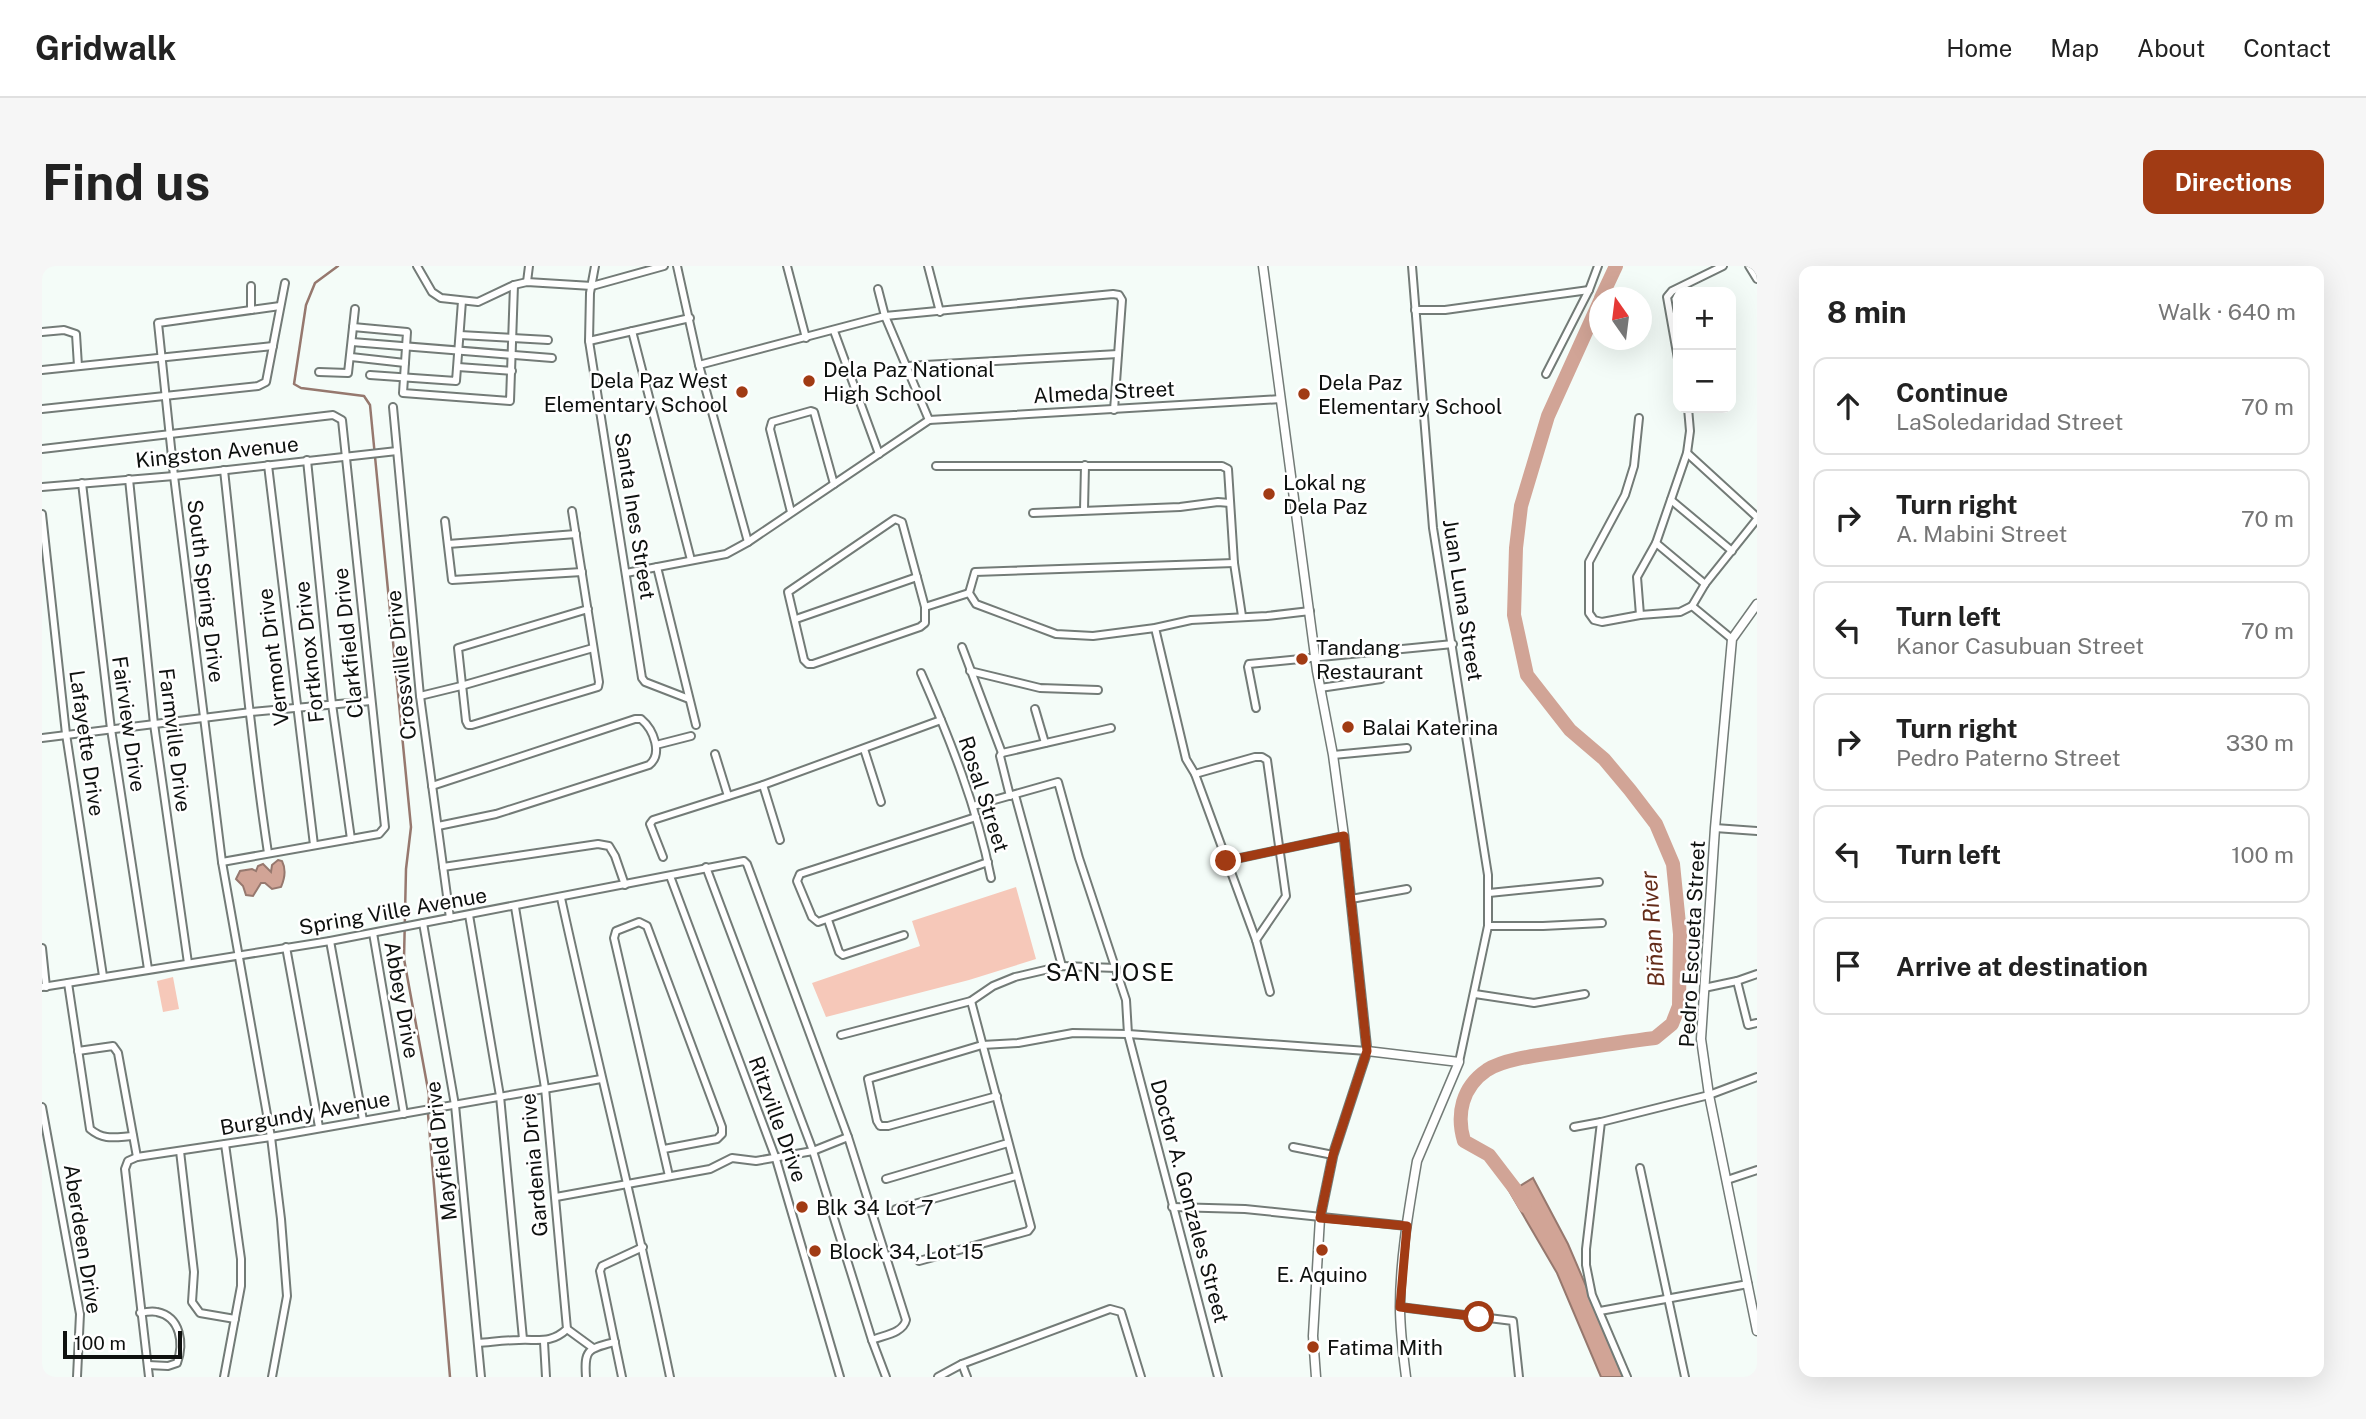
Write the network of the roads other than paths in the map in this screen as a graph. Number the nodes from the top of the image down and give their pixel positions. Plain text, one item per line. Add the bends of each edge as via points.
1 (417, 266) edge
2 (529, 266) edge
3 (595, 266) edge
4 (664, 266) edge
5 (677, 266) edge
6 (787, 266) edge
7 (928, 266) edge
8 (1263, 266) edge
9 (1412, 266) edge
10 (1598, 266) edge
11 (1723, 266) edge
12 (1749, 266) edge
13 (1757, 279) edge
14 (527, 282) junction
15 (285, 283) dead end
16 (514, 285) junction
17 (251, 286) dead end
18 (592, 286) junction
19 (1590, 287) edge
20 (878, 289) dead end
21 (1589, 290) joint
22 (462, 301) junction
23 (280, 306) junction
24 (355, 309) dead end
25 (251, 310) junction
26 (1415, 310) junction
27 (940, 312) junction
28 (885, 316) junction
29 (690, 318) junction
30 (353, 327) junction
31 (632, 331) junction
32 (834, 331) junction
33 (42, 332) edge
34 (460, 335) junction
35 (513, 337) junction
36 (806, 338) junction
37 (548, 340) dead end
38 (589, 341) junction
39 (352, 342) junction
40 (273, 346) junction
41 (407, 346) junction
42 (1676, 350) edge
43 (459, 351) junction
44 (512, 354) junction
45 (1118, 354) junction
46 (351, 357) junction
47 (552, 358) dead end
48 (163, 359) junction
49 (405, 363) junction
50 (699, 365) junction
51 (79, 366) junction
52 (907, 366) junction
53 (458, 367) junction
54 (42, 370) edge
55 (512, 371) junction
56 (319, 372) dead end
57 (1546, 374) dead end
58 (370, 375) dead end
59 (404, 378) junction
60 (167, 397) junction
61 (1281, 398) junction
62 (393, 407) dead end
63 (42, 409) edge
64 (1114, 410) junction
65 (1688, 413) edge
66 (1639, 418) dead end
67 (929, 420) junction
68 (170, 435) junction
69 (42, 449) edge
70 (397, 451) junction
71 (1686, 453) junction
72 (879, 454) junction
73 (346, 456) junction
74 (307, 460) junction
75 (268, 464) junction
76 (1085, 465) junction
77 (936, 466) dead end
78 (224, 470) junction
79 (174, 476) junction
80 (129, 479) junction
81 (82, 483) junction
82 (834, 484) junction
83 (42, 487) edge
84 (1671, 500) junction
85 (1230, 503) junction
86 (1084, 510) junction
87 (572, 511) dead end
88 (791, 512) junction
89 (1032, 513) dead end
90 (42, 514) edge
91 (1757, 518) edge
92 (445, 522) dead end
93 (576, 534) junction
94 (748, 542) junction
95 (1656, 543) junction
96 (448, 544) junction
97 (1732, 551) junction
98 (691, 560) junction
99 (1234, 563) junction
100 (657, 567) junction
101 (582, 572) junction
102 (626, 573) junction
103 (917, 577) junction
104 (1705, 584) junction
105 (969, 593) junction
106 (1757, 604) edge
107 (1692, 606) junction
108 (925, 607) junction
109 (588, 609) junction
110 (1310, 611) junction
111 (1640, 615) junction
112 (1241, 616) junction
113 (796, 619) junction
114 (1155, 628) junction
115 (1732, 639) junction
116 (1453, 644) junction
117 (962, 647) dead end
118 (593, 648) junction
119 (1315, 658) junction
120 (970, 671) junction
121 (921, 673) dead end
122 (1381, 679) dead end
123 (461, 687) junction
124 (1320, 688) junction
125 (1098, 690) dead end
126 (420, 695) junction
127 (690, 699) junction
128 (371, 701) junction
129 (332, 705) junction
130 (296, 708) junction
131 (1256, 708) dead end
132 (1035, 709) dead end
133 (251, 712) junction
134 (204, 719) junction
135 (942, 720) junction
136 (154, 724) junction
137 (696, 725) dead end
138 (1111, 728) dead end
139 (111, 729) junction
140 (66, 734) junction
141 (691, 736) dead end
142 (42, 738) edge
143 (1045, 743) junction
144 (656, 745) junction
145 (1407, 748) dead end
146 (864, 749) junction
147 (1002, 753) junction
148 (715, 754) dead end
149 (1334, 755) junction
150 (1195, 774) junction
151 (763, 785) junction
152 (432, 786) junction
153 (728, 796) junction
154 (1013, 796) junction
155 (881, 802) dead end
156 (973, 806) junction
157 (976, 817) junction
158 (438, 826) junction
159 (1714, 828) junction
160 (1757, 831) edge
161 (1344, 836) junction
162 (351, 839) junction
163 (780, 840) dead end
164 (314, 845) junction
165 (1280, 849) junction
166 (268, 853) junction
167 (663, 857) dead end
168 (1226, 861) junction
169 (222, 862) junction
170 (988, 862) junction
171 (443, 867) junction
172 (706, 867) junction
173 (670, 876) junction
174 (991, 878) dead end
175 (1599, 882) dead end
176 (625, 885) junction
177 (1407, 889) dead end
178 (1489, 893) junction
179 (561, 898) junction
180 (1351, 899) junction
181 (515, 907) junction
182 (469, 915) junction
183 (450, 918) junction
184 (828, 920) junction
185 (423, 923) junction
186 (1602, 923) dead end
187 (1488, 926) junction
188 (373, 933) junction
189 (904, 935) dead end
190 (1256, 940) junction
191 (330, 941) junction
192 (286, 947) junction
193 (42, 948) edge
194 (238, 955) junction
195 (188, 963) junction
196 (1062, 966) junction
197 (1116, 968) junction
198 (148, 969) junction
199 (1757, 974) edge
200 (103, 976) junction
201 (1737, 981) junction
202 (68, 982) junction
203 (44, 987) edge
204 (1704, 988) junction
205 (1270, 992) dead end
206 (1475, 994) junction
207 (1585, 994) dead end
208 (971, 1002) junction
209 (1757, 1023) edge
210 (1128, 1034) junction
211 (841, 1035) dead end
212 (982, 1045) junction
213 (78, 1051) junction
214 (1367, 1051) junction
215 (1459, 1062) junction
216 (1757, 1077) edge
217 (601, 1079) junction
218 (545, 1088) junction
219 (1709, 1095) junction
220 (500, 1096) junction
221 (997, 1096) junction
222 (455, 1105) junction
223 (42, 1107) edge
224 (404, 1114) junction
225 (363, 1120) junction
226 (1601, 1122) junction
227 (318, 1127) junction
228 (1574, 1127) dead end
229 (133, 1136) junction
230 (271, 1137) junction
231 (848, 1137) junction
232 (1008, 1143) junction
233 (225, 1144) junction
234 (1293, 1147) dead end
235 (664, 1149) junction
236 (180, 1151) junction
237 (813, 1152) junction
238 (1333, 1155) junction
239 (137, 1157) junction
240 (776, 1159) junction
241 (1640, 1168) dead end
242 (1757, 1170) edge
243 (669, 1175) junction
244 (1017, 1176) junction
245 (886, 1179) dead end
246 (1727, 1180) junction
247 (626, 1185) junction
248 (556, 1197) junction
249 (1172, 1207) junction
250 (896, 1209) dead end
251 (1320, 1218) junction
252 (1407, 1226) junction
253 (643, 1247) junction
254 (919, 1261) dead end
255 (1751, 1289) edge
256 (1667, 1298) junction
257 (1400, 1307) junction
258 (1600, 1311) junction
259 (140, 1313) junction
260 (235, 1319) junction
261 (567, 1329) junction
262 (1757, 1331) edge
263 (523, 1339) junction
264 (872, 1340) junction
265 (544, 1342) junction
266 (615, 1342) junction
267 (478, 1343) junction
268 (593, 1348) junction
269 (962, 1364) junction
270 (148, 1365) junction
271 (77, 1377) edge
272 (149, 1377) edge
273 (224, 1377) edge
274 (272, 1377) edge
275 (481, 1377) edge
276 (545, 1377) edge
277 (586, 1377) edge
278 (622, 1377) edge
279 (670, 1377) edge
280 (840, 1377) edge
281 (886, 1377) edge
282 (937, 1377) edge
283 (967, 1377) edge
284 (1141, 1377) edge
285 (1218, 1377) edge
286 (1315, 1377) edge
287 (1406, 1377) edge
288 (1519, 1377) edge
289 (1627, 1377) edge
290 (1685, 1377) edge

1 - 22 street via 432,292
2 - 14 street
3 - 18 street, Santa Ines Street
4 - 18 street
5 - 29 street
6 - 36 street
7 - 27 street
8 - 61 street
9 - 26 street, Juan Luna Street
10 - 19 street
11 - 42 street via 1667,297
12 - 13 street
14 - 16 street
14 - 18 street
15 - 23 street
16 - 22 street via 478,302
16 - 35 street
17 - 25 street
18 - 38 street, Santa Ines Street
20 - 28 street
21 - 26 street
21 - 57 street
22 - 34 street
23 - 25 street, South Spring Drive
23 - 40 street
24 - 30 street
25 - 48 street, South Spring Drive via 158,323
26 - 116 street, Juan Luna Street via 1433,528
27 - 28 street
27 - 45 street via 1119,295
28 - 32 street
28 - 52 street
29 - 31 street
29 - 50 street
30 - 39 street
30 - 41 street via 407,332
31 - 38 street
31 - 98 street
32 - 36 street
32 - 72 street
33 - 51 street via 76,334
34 - 35 street
34 - 43 street
35 - 37 street
35 - 44 street
36 - 50 street
38 - 102 street, Santa Ines Street
39 - 41 street
39 - 46 street
40 - 48 street
40 - 60 street via 266,382 258,386
41 - 43 street
41 - 49 street
43 - 44 street
43 - 53 street
44 - 47 street
44 - 55 street
45 - 52 street
45 - 64 street
46 - 49 street
46 - 56 street via 348,373
48 - 51 street
48 - 60 street, South Spring Drive
49 - 59 street
50 - 94 street
51 - 54 street
52 - 67 street
53 - 55 street
53 - 59 street via 455,382
55 - 59 street via 510,401 403,393
58 - 59 street
60 - 63 street
60 - 68 street, South Spring Drive
61 - 64 street, Almeda Street
61 - 110 street
62 - 70 street, Crossville Drive
64 - 67 street, Almeda Street
65 - 71 street
66 - 111 street via 1634,466 1625,495 1589,562 1588,579 1594,620
67 - 72 street
68 - 69 street
68 - 73 street, Clarkfield Drive via 333,415 342,420
68 - 79 street, South Spring Drive
70 - 73 street, Kingston Avenue
70 - 126 street, Crossville Drive
71 - 84 street
71 - 91 street
72 - 82 street
73 - 74 street, Kingston Avenue
73 - 128 street, Clarkfield Drive
74 - 75 street, Kingston Avenue
74 - 129 street, Fortknox Drive
75 - 78 street, Kingston Avenue
75 - 130 street, Vermont Drive
76 - 77 street
76 - 85 street via 1222,466 1230,476
76 - 86 street
78 - 79 street, Kingston Avenue
78 - 133 street
79 - 80 street, Kingston Avenue
79 - 134 street, South Spring Drive
80 - 81 street, Kingston Avenue
80 - 136 street, Farmville Drive
81 - 83 street, Kingston Avenue
81 - 139 street, Fairview Drive
82 - 88 street
82 - 88 street via 814,412 772,422
84 - 95 street
84 - 97 street
85 - 86 street
85 - 99 street
86 - 89 street
87 - 93 street
88 - 94 street
90 - 140 street, Lafayette Drive
91 - 97 street
92 - 96 street
93 - 96 street
93 - 101 street
94 - 98 street via 726,554
95 - 104 street
95 - 111 street via 1637,577
96 - 101 street via 451,577 456,580
97 - 104 street
98 - 100 street
99 - 105 street via 975,572
99 - 112 street
100 - 102 street
100 - 127 street
101 - 109 street
102 - 127 street, Santa Ines Street via 642,678
103 - 108 street
103 - 113 street
103 - 113 street via 902,522 895,519 788,592
104 - 107 street
105 - 108 street
105 - 114 street via 976,604 1056,634 1093,636
106 - 115 street
107 - 111 street via 1680,612
107 - 115 street
108 - 113 street via 925,623 920,627 813,664 804,660
109 - 118 street
109 - 123 street via 461,646
110 - 112 street
110 - 119 street
112 - 114 street
114 - 150 street via 1186,759
115 - 159 street, Pedro Escueta Street
116 - 119 street
116 - 178 street, Juan Luna Street
117 - 120 street
118 - 123 street
118 - 123 street via 597,687 472,726 466,721
119 - 124 street
119 - 131 street via 1250,664
120 - 125 street via 1040,688
120 - 147 street
121 - 135 street, Rosal Street
122 - 124 street
123 - 126 street
124 - 149 street
126 - 152 street, Crossville Drive
127 - 137 street
128 - 129 street
128 - 162 street, Clarkfield Drive via 385,827 379,834
129 - 130 street
129 - 162 street, Fortknox Drive
130 - 133 street
130 - 164 street, Vermont Drive
132 - 143 street
133 - 134 street
133 - 166 street
134 - 136 street
134 - 169 street, South Spring Drive
135 - 146 street
135 - 156 street, Rosal Street
136 - 139 street
136 - 195 street, Farmville Drive
138 - 143 street
139 - 140 street
139 - 198 street, Fairview Drive
140 - 142 street
140 - 200 street, Lafayette Drive
141 - 144 street
143 - 147 street
144 - 152 street via 646,724 635,719
144 - 158 street via 657,754 649,765 496,814
145 - 149 street
146 - 151 street
146 - 155 street
147 - 154 street
148 - 153 street
149 - 161 street
150 - 165 street via 1255,757 1267,760
150 - 168 street
151 - 153 street
151 - 163 street
152 - 158 street, Crossville Drive
153 - 167 street via 651,822
154 - 156 street
154 - 196 street
154 - 197 street, Doctor A. Gonzales Street via 1058,782
156 - 157 street, Rosal Street
157 - 170 street, Rosal Street
157 - 184 street via 800,874 797,880 812,917 818,922
158 - 171 street, Crossville Drive
159 - 160 street
159 - 204 street, Pedro Escueta Street
161 - 165 street
161 - 180 street
162 - 164 street
164 - 166 street
165 - 168 street
165 - 190 street via 1286,896
166 - 169 street
168 - 190 street
169 - 194 street, South Spring Drive
170 - 174 street, Rosal Street
170 - 184 street
171 - 176 street via 598,844 609,846
171 - 183 street, Crossville Drive
172 - 173 street, Spring Ville Avenue
172 - 231 street, Spring Ville Avenue via 740,861 747,864
172 - 237 street
173 - 176 street, Spring Ville Avenue
173 - 240 street, Ritzville Drive
175 - 178 street
176 - 179 street, Spring Ville Avenue
177 - 180 street
178 - 187 street, Juan Luna Street
179 - 181 street, Spring Ville Avenue
179 - 217 street
180 - 214 street
181 - 182 street, Spring Ville Avenue
181 - 218 street, Gardenia Drive
182 - 183 street, Spring Ville Avenue
182 - 220 street
183 - 185 street, Spring Ville Avenue
184 - 189 street via 842,955
185 - 188 street, Spring Ville Avenue
185 - 222 street, Mayfield Drive
186 - 187 street
187 - 206 street, Juan Luna Street
188 - 191 street, Spring Ville Avenue
188 - 224 street, Abbey Drive
190 - 205 street
191 - 192 street, Spring Ville Avenue
191 - 225 street
192 - 194 street, Spring Ville Avenue
192 - 227 street
193 - 203 street
194 - 195 street, Spring Ville Avenue
194 - 230 street, South Spring Drive
195 - 198 street, Spring Ville Avenue
196 - 197 street
196 - 208 street via 1015,977
197 - 210 street, Doctor A. Gonzales Street via 1126,1000
198 - 200 street, Spring Ville Avenue
199 - 201 street
200 - 202 street, Spring Ville Avenue
201 - 204 street
201 - 209 street via 1748,1025
202 - 203 street, Spring Ville Avenue
202 - 213 street
204 - 219 street, Pedro Escueta Street via 1701,1039
206 - 207 street via 1534,1003
206 - 215 street, Juan Luna Street
208 - 211 street
208 - 212 street
210 - 212 street via 1073,1033 1018,1044
210 - 214 street
210 - 249 street, Doctor A. Gonzales Street
212 - 221 street
212 - 221 street via 868,1079 880,1126
213 - 229 street via 90,1129 106,1138
213 - 229 street via 113,1046 118,1053
214 - 215 street
214 - 238 street
215 - 252 street via 1418,1161
216 - 219 street
217 - 218 street, Burgundy Avenue
217 - 247 street
218 - 220 street, Burgundy Avenue
218 - 248 street, Gardenia Drive
219 - 226 street
219 - 246 street, Pedro Escueta Street
220 - 222 street, Burgundy Avenue
220 - 263 street
221 - 232 street
222 - 224 street, Burgundy Avenue
222 - 267 street, Mayfield Drive
223 - 271 street, Aberdeen Drive via 80,1314
224 - 225 street, Burgundy Avenue
225 - 227 street, Burgundy Avenue
226 - 228 street
226 - 258 street via 1586,1249 1588,1280
227 - 230 street, Burgundy Avenue
229 - 239 street
230 - 233 street, Burgundy Avenue
230 - 274 street, South Spring Drive via 286,1296
231 - 237 street
231 - 264 street via 906,1320 901,1329
232 - 244 street
232 - 245 street
233 - 236 street, Burgundy Avenue
233 - 260 street via 241,1259 242,1286
234 - 238 street
235 - 235 street via 614,938 616,931 639,922 647,926 722,1127 717,1139
235 - 243 street
236 - 239 street, Burgundy Avenue
236 - 260 street via 194,1272 192,1302 200,1313
237 - 240 street
237 - 264 street
238 - 251 street
239 - 259 street via 128,1161 125,1169
240 - 243 street via 732,1158 710,1169
240 - 280 street, Ritzville Drive
241 - 256 street
242 - 246 street
243 - 247 street
244 - 250 street
244 - 254 street via 1031,1222 1028,1231
246 - 255 street, Pedro Escueta Street
247 - 248 street
247 - 253 street
248 - 261 street, Gardenia Drive
249 - 251 street
249 - 285 street, Doctor A. Gonzales Street
251 - 252 street
251 - 286 street
252 - 257 street
253 - 266 street via 600,1271
253 - 279 street
255 - 256 street
255 - 262 street, Pedro Escueta Street
256 - 258 street
256 - 290 street
257 - 287 street
257 - 288 street via 1513,1321
258 - 289 street
259 - 270 street
259 - 270 street via 157,1312 169,1318 181,1337 177,1363
260 - 273 street
261 - 265 street
261 - 268 street
263 - 265 street
263 - 267 street
264 - 281 street
265 - 276 street
266 - 268 street
266 - 278 street
267 - 275 street, Mayfield Drive
268 - 277 street via 585,1357
269 - 282 street
269 - 283 street
269 - 284 street via 1110,1309 1121,1312
270 - 272 street

